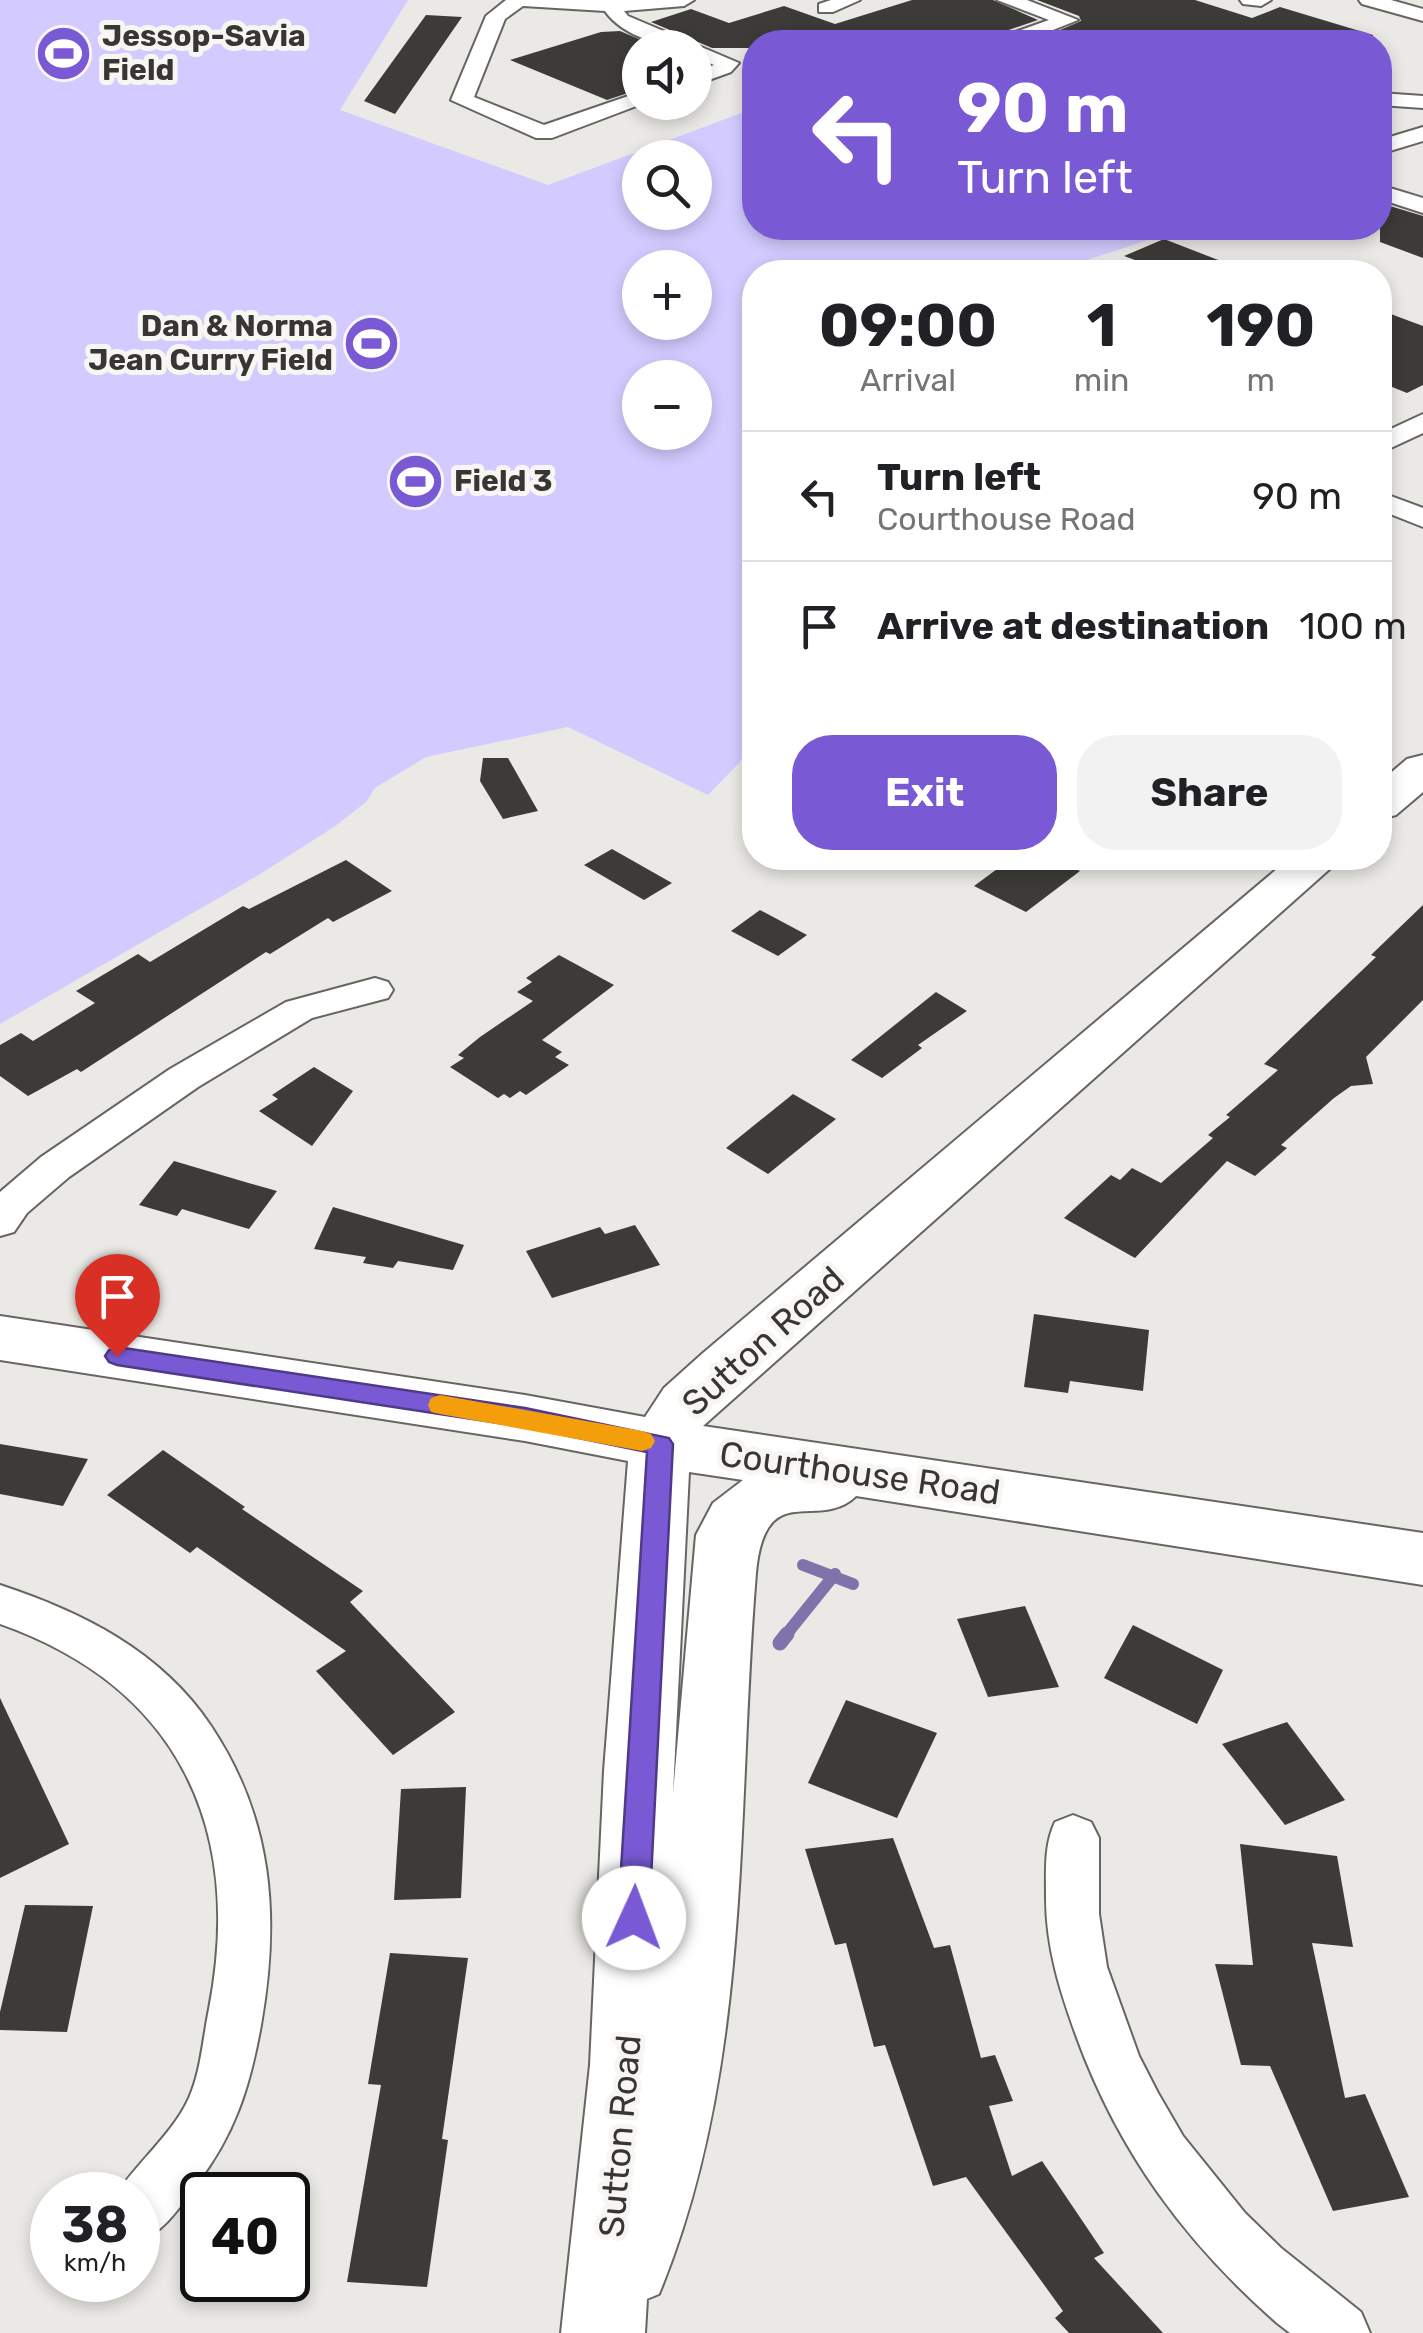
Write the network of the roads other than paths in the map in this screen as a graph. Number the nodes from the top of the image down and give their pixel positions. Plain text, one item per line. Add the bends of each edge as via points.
1 (521, 0) edge
2 (684, 0) edge
3 (850, 0) edge
4 (1007, 0) edge
5 (1250, 0) edge
6 (1260, 0) edge
7 (1368, 0) edge
8 (611, 6) junction
9 (826, 8) dead end
10 (1423, 15) edge
11 (645, 30) edge
12 (1039, 30) edge
13 (712, 56) edge
14 (712, 72) edge
15 (1392, 101) edge
16 (1418, 104) edge
17 (622, 105) edge
18 (1423, 134) edge
19 (1392, 143) edge
20 (1392, 196) edge
21 (1423, 206) edge
22 (1423, 422) edge
23 (1392, 438) edge
24 (1392, 505) edge
25 (1423, 518) edge
26 (1423, 769) edge
27 (1392, 793) edge
28 (1304, 870) edge
29 (375, 990) dead end
30 (0, 1222) edge
31 (0, 1338) edge
32 (660, 1444) junction
33 (915, 1481) junction
34 (1423, 1559) edge
35 (0, 1604) edge
36 (1073, 1838) dead end
37 (160, 2184) edge
38 (603, 2333) edge
39 (1340, 2333) edge

1 - 8 street
1 - 17 street via 496,16 462,100 544,133
2 - 8 street
3 - 9 street
4 - 12 street via 1068,20
5 - 6 street
7 - 10 street
8 - 11 street via 621,20
13 - 14 street via 728,62
15 - 16 street
18 - 19 street
20 - 21 street
22 - 23 street
24 - 25 street
26 - 27 street
28 - 32 street, Sutton Road via 724,1369 685,1404
29 - 30 street via 300,1010 184,1078 56,1167
31 - 32 street, Courthouse Road
32 - 33 street, Courthouse Road
32 - 38 street, Sutton Road via 628,2066
33 - 34 street, Courthouse Road
33 - 38 street via 788,1489 744,1509 728,1535 692,2019 647,2222
35 - 37 street via 61,1626 151,1691 214,1776 231,1819 243,1866 242,1983 211,2113
36 - 39 street via 1079,1962 1130,2104 1207,2218 1293,2300

